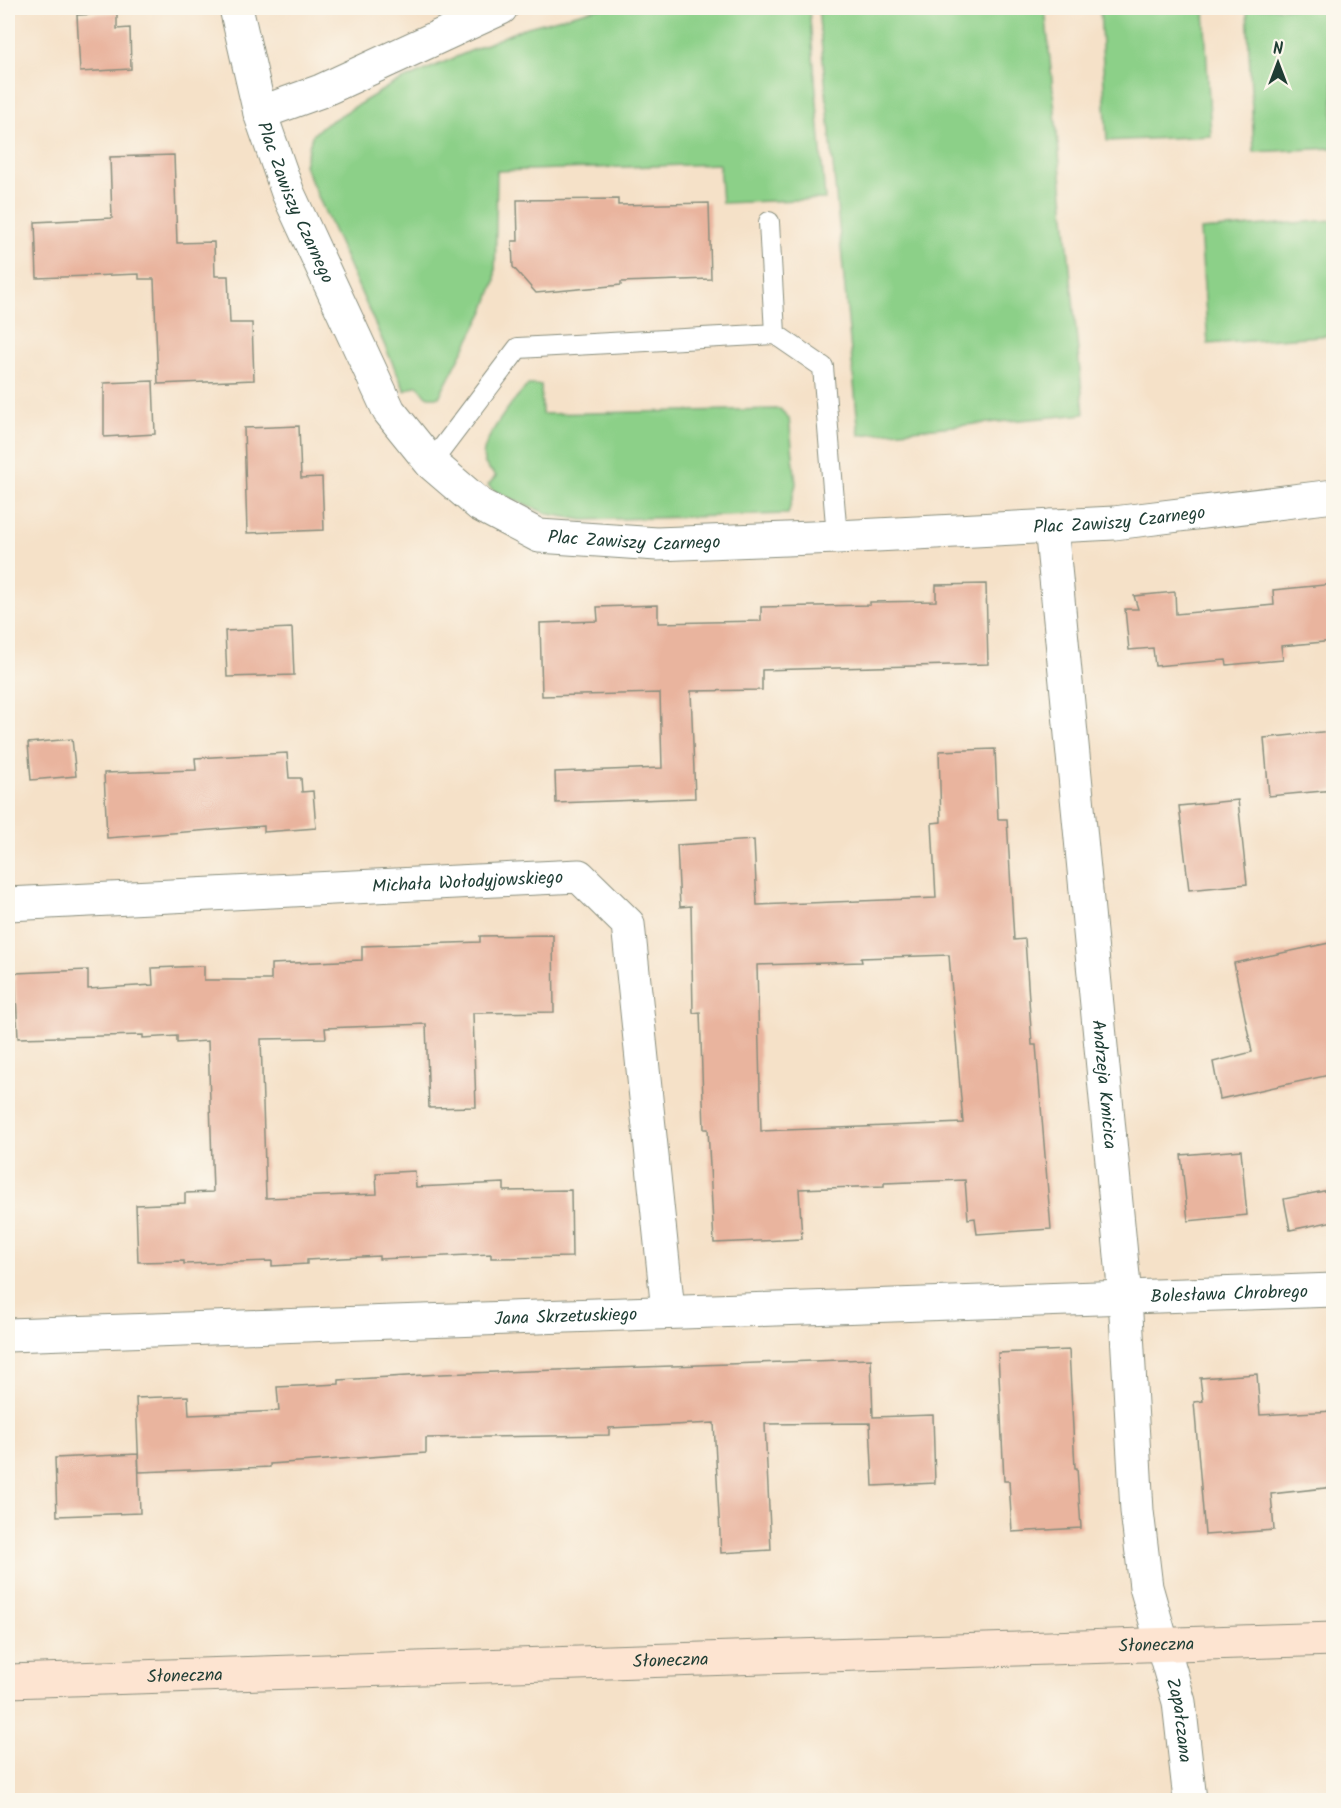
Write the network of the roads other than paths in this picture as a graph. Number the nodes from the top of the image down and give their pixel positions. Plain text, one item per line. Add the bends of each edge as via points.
1 (236, 8) edge
2 (501, 8) edge
3 (260, 113) junction
4 (769, 222) dead end
5 (775, 334) junction
6 (431, 463) junction
7 (1334, 496) edge
8 (1051, 525) junction
9 (837, 537) junction
10 (8, 904) edge
11 (1334, 1290) edge
12 (1125, 1297) junction
13 (668, 1311) junction
14 (8, 1335) edge
15 (1334, 1639) edge
16 (1161, 1642) junction
17 (8, 1681) edge
18 (1190, 1800) edge

1 - 3 street
2 - 3 street, Plac Zawiszy Czarnego via 321,91
3 - 6 street, Plac Zawiszy Czarnego via 288,193 390,411
4 - 5 lane
5 - 6 lane via 518,348
5 - 9 lane via 823,367
6 - 9 street, Plac Zawiszy Czarnego via 480,505 539,536 657,544
7 - 8 street, Plac Zawiszy Czarnego via 1114,523
8 - 9 street, Plac Zawiszy Czarnego
8 - 12 street, Andrzeja Kmicica
10 - 13 street, Michała Wołodyjowskiego via 579,876 628,924
11 - 12 street, Bolesława Chrobrego
12 - 13 street, Jana Skrzetuskiego
12 - 16 street, Andrzeja Kmicica via 1137,1511 1146,1587
13 - 14 street, Jana Skrzetuskiego
15 - 16 street, Słoneczna
16 - 17 street, Słoneczna
16 - 18 street, Zapałczana via 1179,1702

